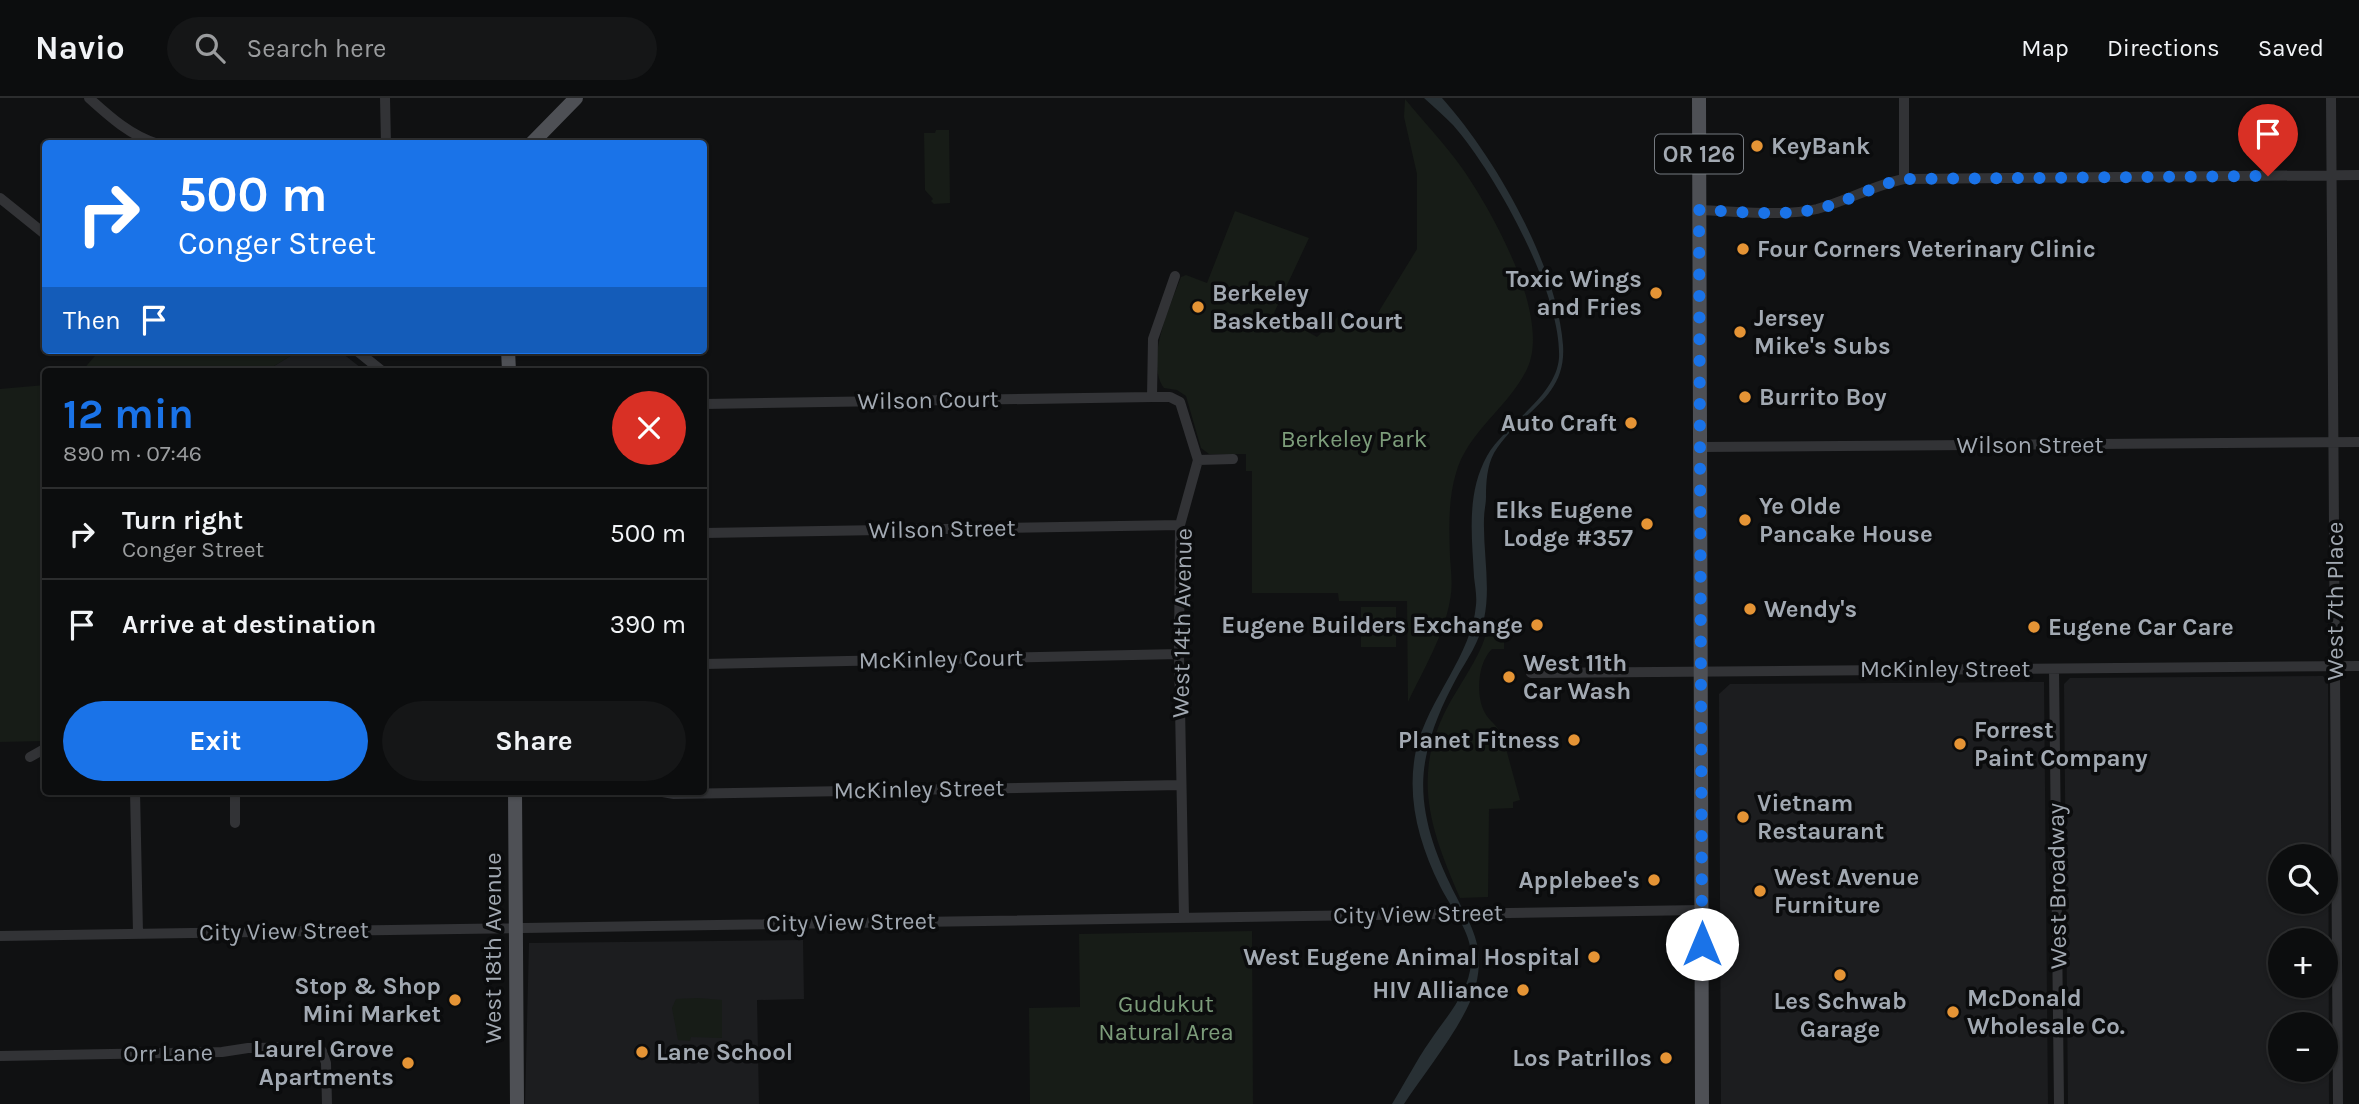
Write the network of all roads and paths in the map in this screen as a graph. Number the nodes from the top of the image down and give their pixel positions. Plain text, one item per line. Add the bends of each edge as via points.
1 (89, 98) edge
2 (385, 98) edge
3 (576, 98) edge
4 (1699, 98) edge
5 (1904, 98) edge
6 (2332, 98) edge
7 (148, 140) edge
8 (386, 140) edge
9 (535, 140) edge
10 (2332, 176) junction
11 (2359, 176) edge
12 (1904, 179) junction
13 (0, 198) edge
14 (1699, 210) junction
15 (42, 232) edge
16 (1175, 276) dead end
17 (361, 354) edge
18 (378, 368) edge
19 (1152, 397) junction
20 (707, 404) edge
21 (2359, 442) edge
22 (2334, 443) junction
23 (1700, 447) junction
24 (1234, 459) dead end
25 (1198, 460) junction
26 (1180, 525) junction
27 (707, 533) edge
28 (1180, 654) junction
29 (707, 664) edge
30 (2359, 666) edge
31 (2336, 667) junction
32 (2054, 669) junction
33 (1702, 670) junction
34 (1531, 673) dead end
35 (42, 750) edge
36 (30, 757) dead end
37 (1181, 785) junction
38 (707, 793) edge
39 (135, 795) edge
40 (235, 795) edge
41 (515, 795) edge
42 (235, 823) dead end
43 (1702, 910) junction
44 (1184, 917) junction
45 (516, 928) junction
46 (138, 933) junction
47 (0, 936) edge
48 (0, 1056) edge
49 (327, 1104) edge
50 (517, 1104) edge
51 (1702, 1104) edge
52 (2059, 1104) edge
53 (2338, 1104) edge

1 - 7 street via 122,126
2 - 8 street
3 - 9 main road
4 - 14 main road, OR 126
5 - 12 street
6 - 10 street, West 7th Place
10 - 11 street
10 - 12 street
10 - 22 street, West 7th Place
12 - 14 street via 1797,212
13 - 15 street
14 - 23 main road, OR 126
16 - 19 street via 1153,339
17 - 18 street
19 - 20 street, Wilson Court
19 - 25 street via 1180,402
21 - 22 street, Wilson Street
22 - 23 street, Wilson Street
22 - 31 street, West 7th Place
23 - 33 main road, OR 126
24 - 25 street
25 - 26 street, West 14th Avenue
26 - 27 street, Wilson Street
26 - 28 street, West 14th Avenue
28 - 29 street, McKinley Court
28 - 37 street, West 14th Avenue
30 - 31 street, McKinley Street
31 - 32 street, McKinley Street
31 - 53 street, West 7th Place
32 - 33 street, McKinley Street
32 - 52 street, West Broadway
33 - 34 street, McKinley Street
33 - 43 main road, OR 126
35 - 36 street
37 - 38 street, McKinley Street
37 - 44 street, West 14th Avenue
39 - 46 street
40 - 42 street
41 - 45 main road, West 18th Avenue
43 - 44 street, City View Street
43 - 51 main road, OR 126
44 - 45 street, City View Street
45 - 46 street, City View Street
45 - 50 main road, West 18th Avenue
46 - 47 street, City View Street
48 - 49 street, Orr Lane via 310,1047 322,1051 326,1063

